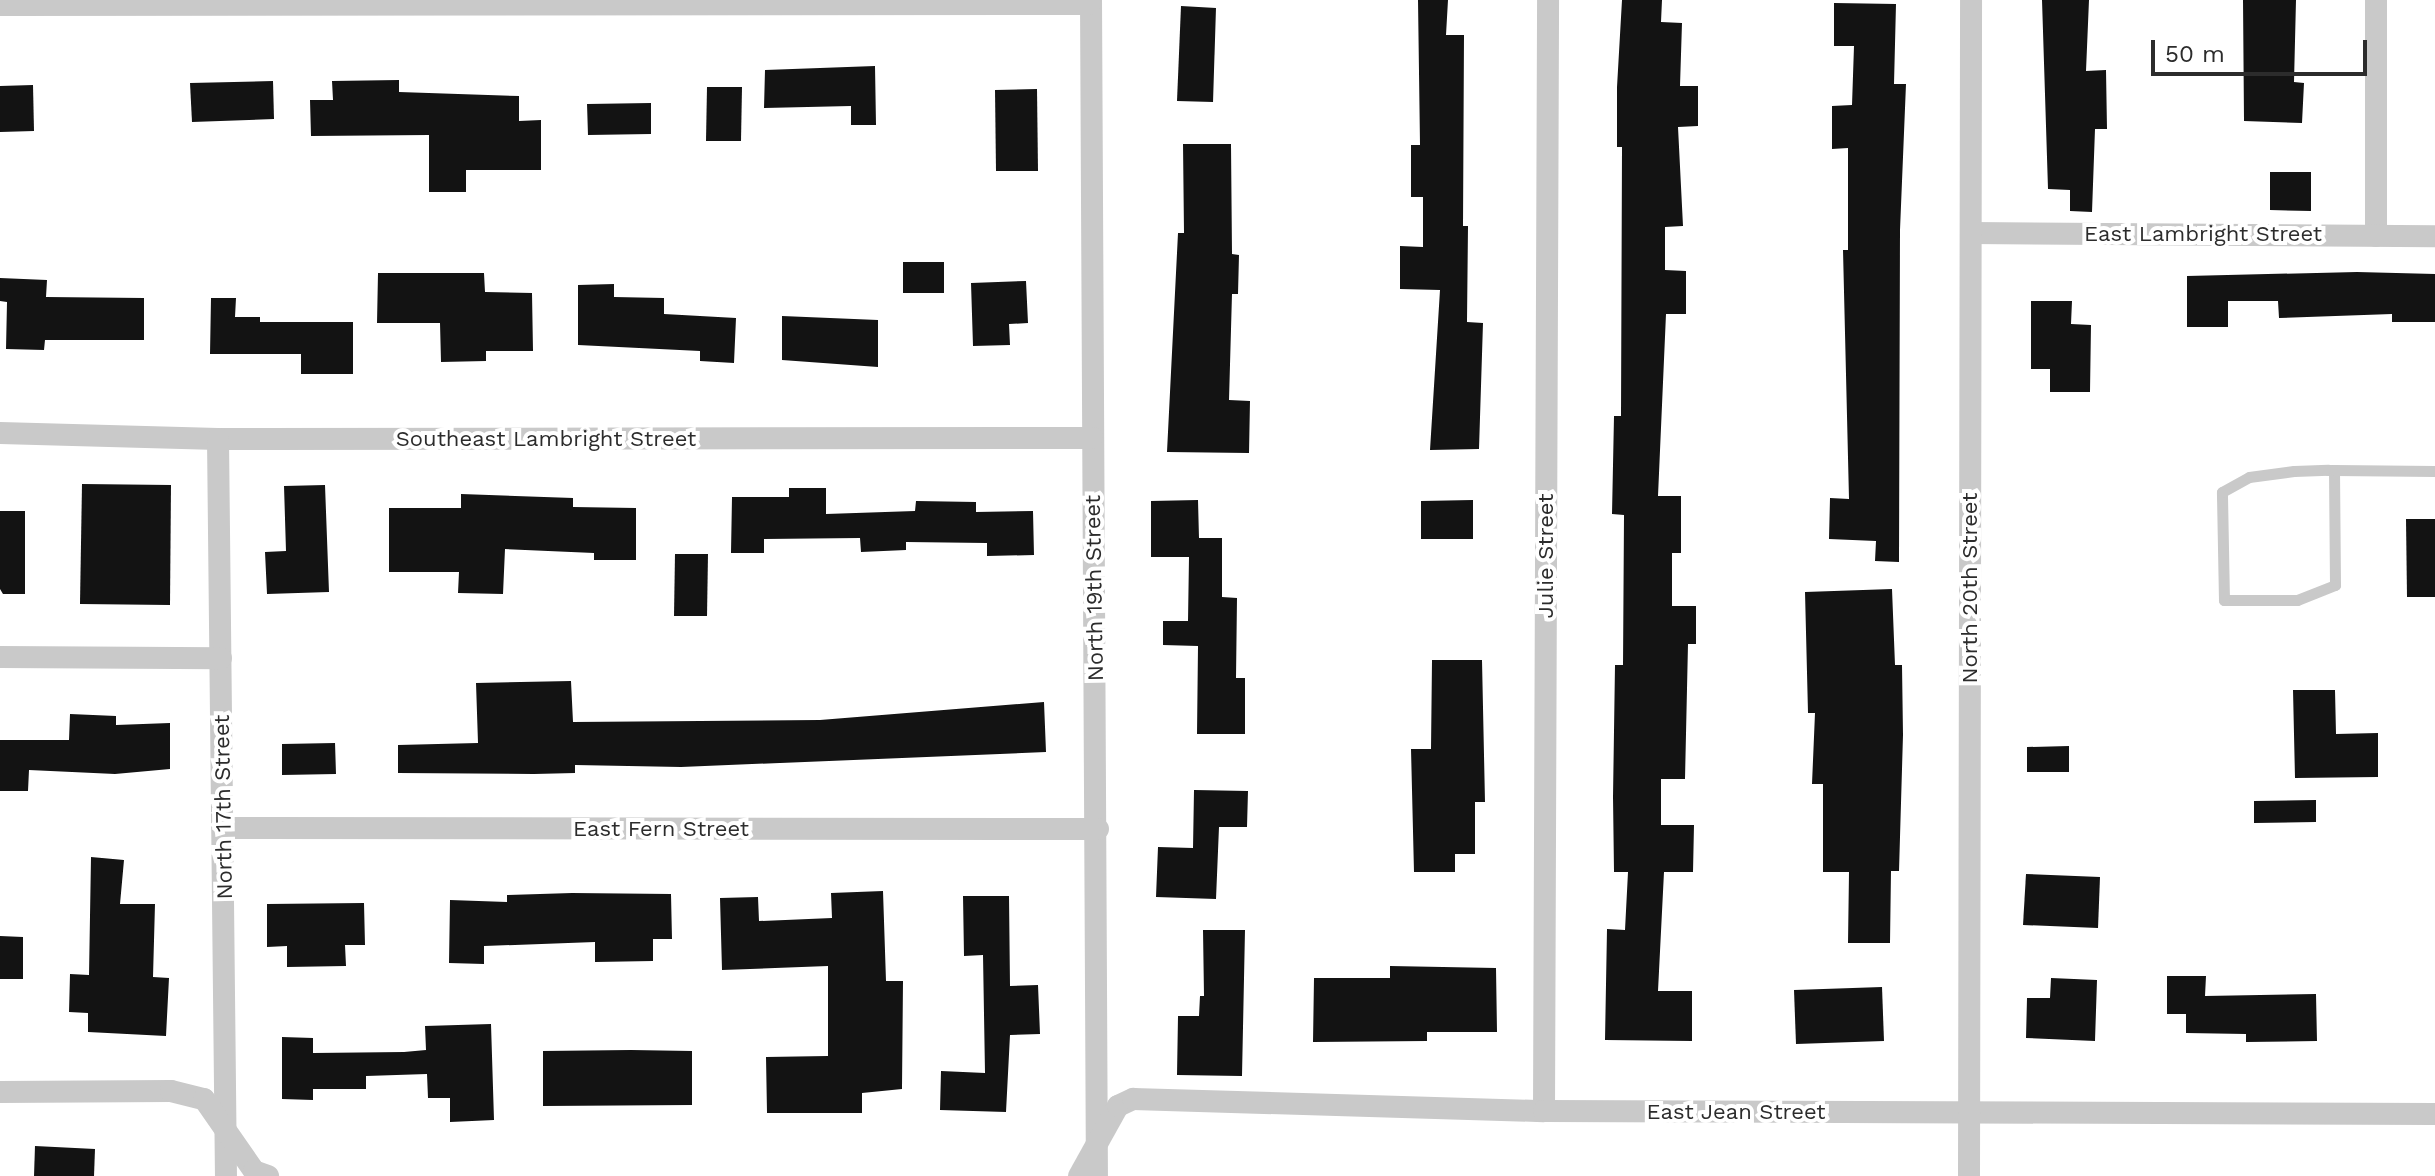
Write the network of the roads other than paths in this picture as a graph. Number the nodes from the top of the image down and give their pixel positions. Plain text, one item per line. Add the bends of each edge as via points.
1 (1548, 0) edge
2 (1971, 0) edge
3 (2376, 0) edge
4 (72, 1) edge
5 (1090, 2) edge
6 (0, 5) edge
7 (1971, 233) junction
8 (2376, 236) junction
9 (2435, 236) edge
10 (0, 433) edge
11 (1092, 438) junction
12 (218, 439) junction
13 (2334, 470) junction
14 (2435, 471) edge
15 (0, 657) edge
16 (221, 658) junction
17 (224, 828) junction
18 (1098, 829) junction
19 (0, 1092) edge
20 (1544, 1111) junction
21 (1968, 1113) junction
22 (2435, 1114) edge
23 (226, 1126) junction
24 (1097, 1140) junction
25 (226, 1176) edge
26 (268, 1176) edge
27 (1079, 1176) edge
28 (1097, 1176) edge
29 (1969, 1176) edge

1 - 20 street, Julie Street
2 - 7 street, North 20th Street
3 - 8 street
4 - 5 street
4 - 6 street
5 - 11 street, North 19th Street
7 - 8 street, East Lambright Street
7 - 21 street, North 20th Street
8 - 9 street, East Lambright Street
10 - 12 street, Southeast Lambright Street
11 - 12 street, Southeast Lambright Street
11 - 18 street, North 19th Street
12 - 16 street, North 17th Street
13 - 13 lane via 2249,477 2222,492 2224,600 2297,600 2335,585
13 - 14 lane
15 - 16 street
16 - 17 street, North 17th Street
17 - 18 street, East Fern Street
17 - 23 street, North 17th Street
18 - 24 street, North 19th Street
19 - 23 street via 171,1091 204,1099
20 - 21 street, East Jean Street
20 - 24 street, East Jean Street via 1133,1099 1118,1106
21 - 22 street, East Jean Street
21 - 29 street, North 20th Street
23 - 25 street, North 17th Street
23 - 26 street via 254,1171
24 - 27 street, East Jean Street
24 - 28 street, North 19th Street

